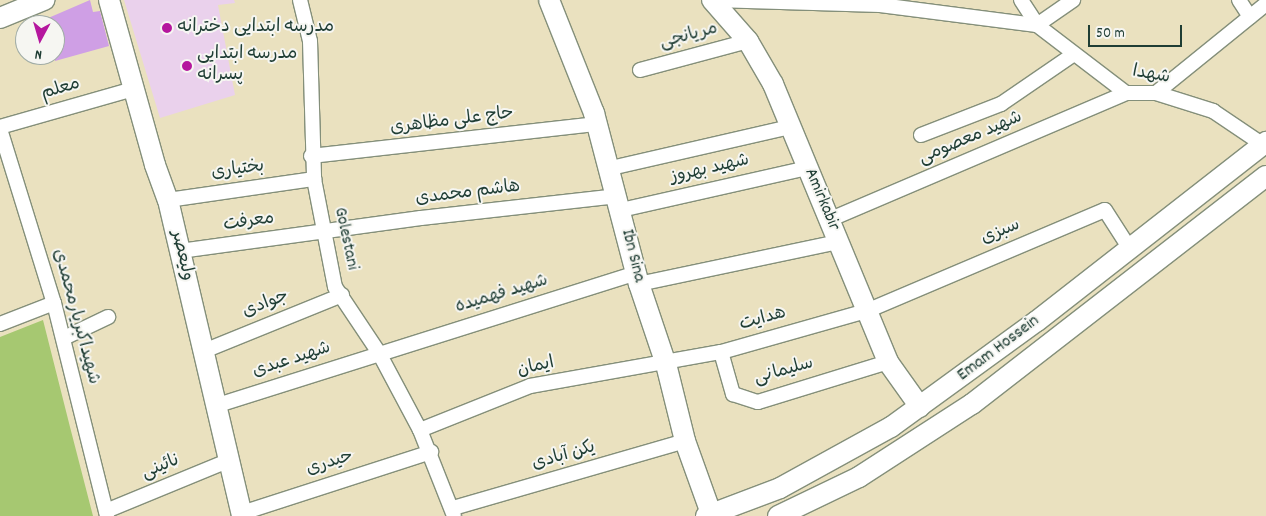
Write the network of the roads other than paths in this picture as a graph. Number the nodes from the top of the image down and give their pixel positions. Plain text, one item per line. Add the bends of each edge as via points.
1 (44, 0) edge
2 (109, 0) edge
3 (300, 0) edge
4 (549, 0) edge
5 (713, 0) edge
6 (1021, 0) edge
7 (1073, 0) edge
8 (1239, 0) edge
9 (846, 2) edge
10 (1266, 4) edge
11 (1250, 17) junction
12 (0, 18) edge
13 (1037, 24) junction
14 (748, 41) junction
15 (1074, 54) junction
16 (640, 70) dead end
17 (133, 89) junction
18 (1126, 93) junction
19 (1156, 93) junction
20 (597, 124) junction
21 (790, 127) junction
22 (0, 128) edge
23 (921, 135) dead end
24 (1264, 143) edge
25 (312, 156) junction
26 (611, 168) junction
27 (807, 168) junction
28 (1266, 176) edge
29 (314, 179) junction
30 (168, 200) junction
31 (619, 203) junction
32 (831, 219) junction
33 (323, 232) junction
34 (838, 242) junction
35 (1130, 249) junction
36 (180, 251) junction
37 (637, 279) junction
38 (342, 294) junction
39 (54, 303) junction
40 (869, 310) junction
41 (108, 317) dead end
42 (0, 324) edge
43 (64, 338) junction
44 (204, 351) junction
45 (721, 352) junction
46 (378, 353) junction
47 (888, 362) junction
48 (666, 364) junction
49 (218, 405) junction
50 (920, 407) junction
51 (420, 430) junction
52 (685, 441) junction
53 (431, 452) junction
54 (230, 460) junction
55 (453, 512) edge
56 (106, 513) edge
57 (242, 514) edge
58 (710, 516) edge
59 (778, 516) edge

1 - 12 street
2 - 17 street, ولیعصر
3 - 25 street, Golestani via 310,41
4 - 20 street, Ibn Sina
5 - 9 street
5 - 14 street, Amirkabir
6 - 13 street
7 - 13 street
8 - 11 street
9 - 13 street
10 - 11 street
11 - 19 street
13 - 15 street, شهدا
14 - 16 street, مریانجی
14 - 21 street, Amirkabir via 773,84
15 - 18 street, شهدا
15 - 23 street via 1001,104
17 - 22 street, معلم
17 - 30 street, ولیعصر
18 - 19 street, شهدا
18 - 32 street, شهید معصومی
19 - 24 street, شهدا via 1213,111
20 - 25 street, حاج علی مظاهری
20 - 26 street, Ibn Sina
21 - 26 street
21 - 27 street, Amirkabir
22 - 39 street, شهیداکبریارمحمدی
24 - 35 street, Emam Hossein
25 - 29 street, Golestani
26 - 31 street, Ibn Sina
27 - 31 street, شهید بهروز
27 - 32 street, Amirkabir
28 - 59 street, Emam Hossein via 972,404 859,477
29 - 30 street, بختیاری
29 - 33 street, Golestani
30 - 36 street, ولیعصر
31 - 33 street, هاشم محمدی
31 - 37 street, Ibn Sina
32 - 34 street, Amirkabir
33 - 36 street, معرفت
33 - 38 street, Golestani via 336,286
34 - 37 street, شهید فهمیده
34 - 40 street, Amirkabir
35 - 40 street, سبزی via 1105,210
35 - 50 street, Emam Hossein
36 - 44 street, ولیعصر
37 - 46 street, شهید فهمیده
37 - 48 street, Ibn Sina
38 - 44 street, جوادی
38 - 46 street, Golestani
39 - 42 street
39 - 43 street, شهیداکبریارمحمدی
40 - 45 street, هدایت
40 - 47 street, Amirkabir
41 - 43 street
43 - 56 street, شهیداکبریارمحمدی
44 - 49 street, ولیعصر
45 - 47 street, سلیمانی via 733,394 758,402
45 - 48 street, هدایت
46 - 49 street, شهید عبدی
46 - 51 street, Golestani
47 - 50 street, Amirkabir
48 - 51 street, ایمان via 530,386
48 - 52 street, Ibn Sina
49 - 54 street, ولیعصر
50 - 58 street, Emam Hossein via 891,427 780,488
51 - 53 street, Golestani
52 - 55 street, یکن آبادی
52 - 58 street, Ibn Sina
53 - 55 street, Golestani via 442,490
53 - 57 street, حیدری
54 - 56 street, نائینی
54 - 57 street, ولیعصر

